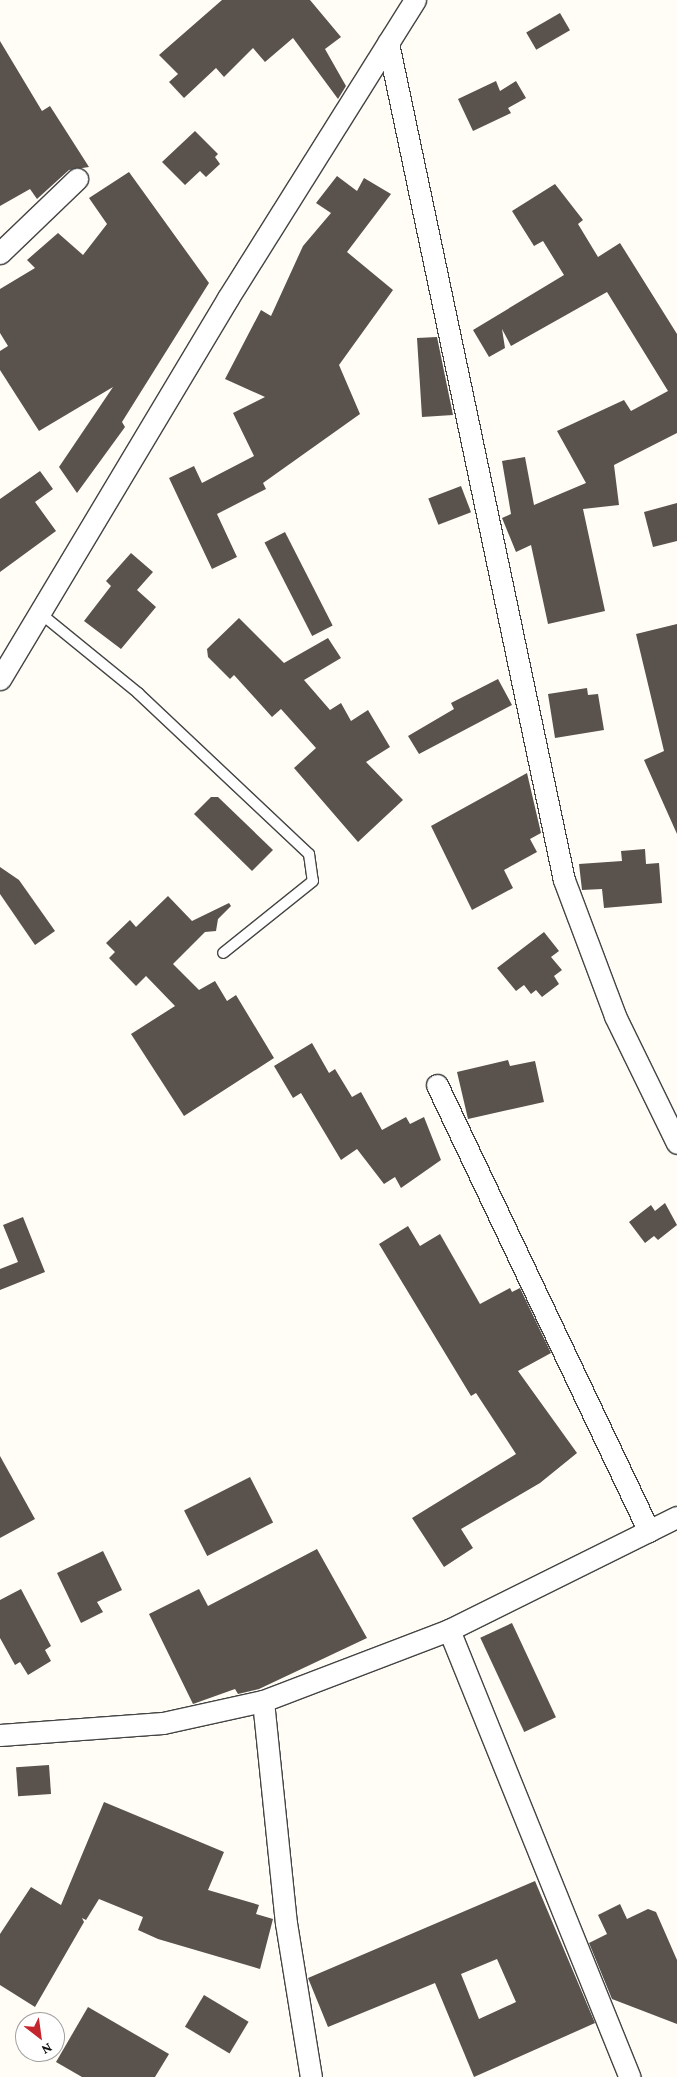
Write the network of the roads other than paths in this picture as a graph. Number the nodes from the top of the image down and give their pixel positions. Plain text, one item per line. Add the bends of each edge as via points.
1 (415, 0) edge
2 (388, 43) junction
3 (77, 179) dead end
4 (0, 253) edge
5 (40, 612) junction
6 (0, 679) edge
7 (222, 953) dead end
8 (437, 1085) dead end
9 (677, 1143) edge
10 (677, 1517) edge
11 (649, 1530) junction
12 (449, 1630) junction
13 (263, 1701) junction
14 (0, 1735) edge
15 (310, 2077) edge
16 (630, 2077) edge

1 - 2 street
2 - 5 street via 228,298
2 - 9 street via 564,880 615,1016
3 - 4 street
5 - 6 street
5 - 7 lane via 138,693 309,854 313,881
8 - 11 street
10 - 11 street
11 - 12 street
12 - 13 street
12 - 16 street
13 - 14 street via 163,1723
13 - 15 street via 286,1923

